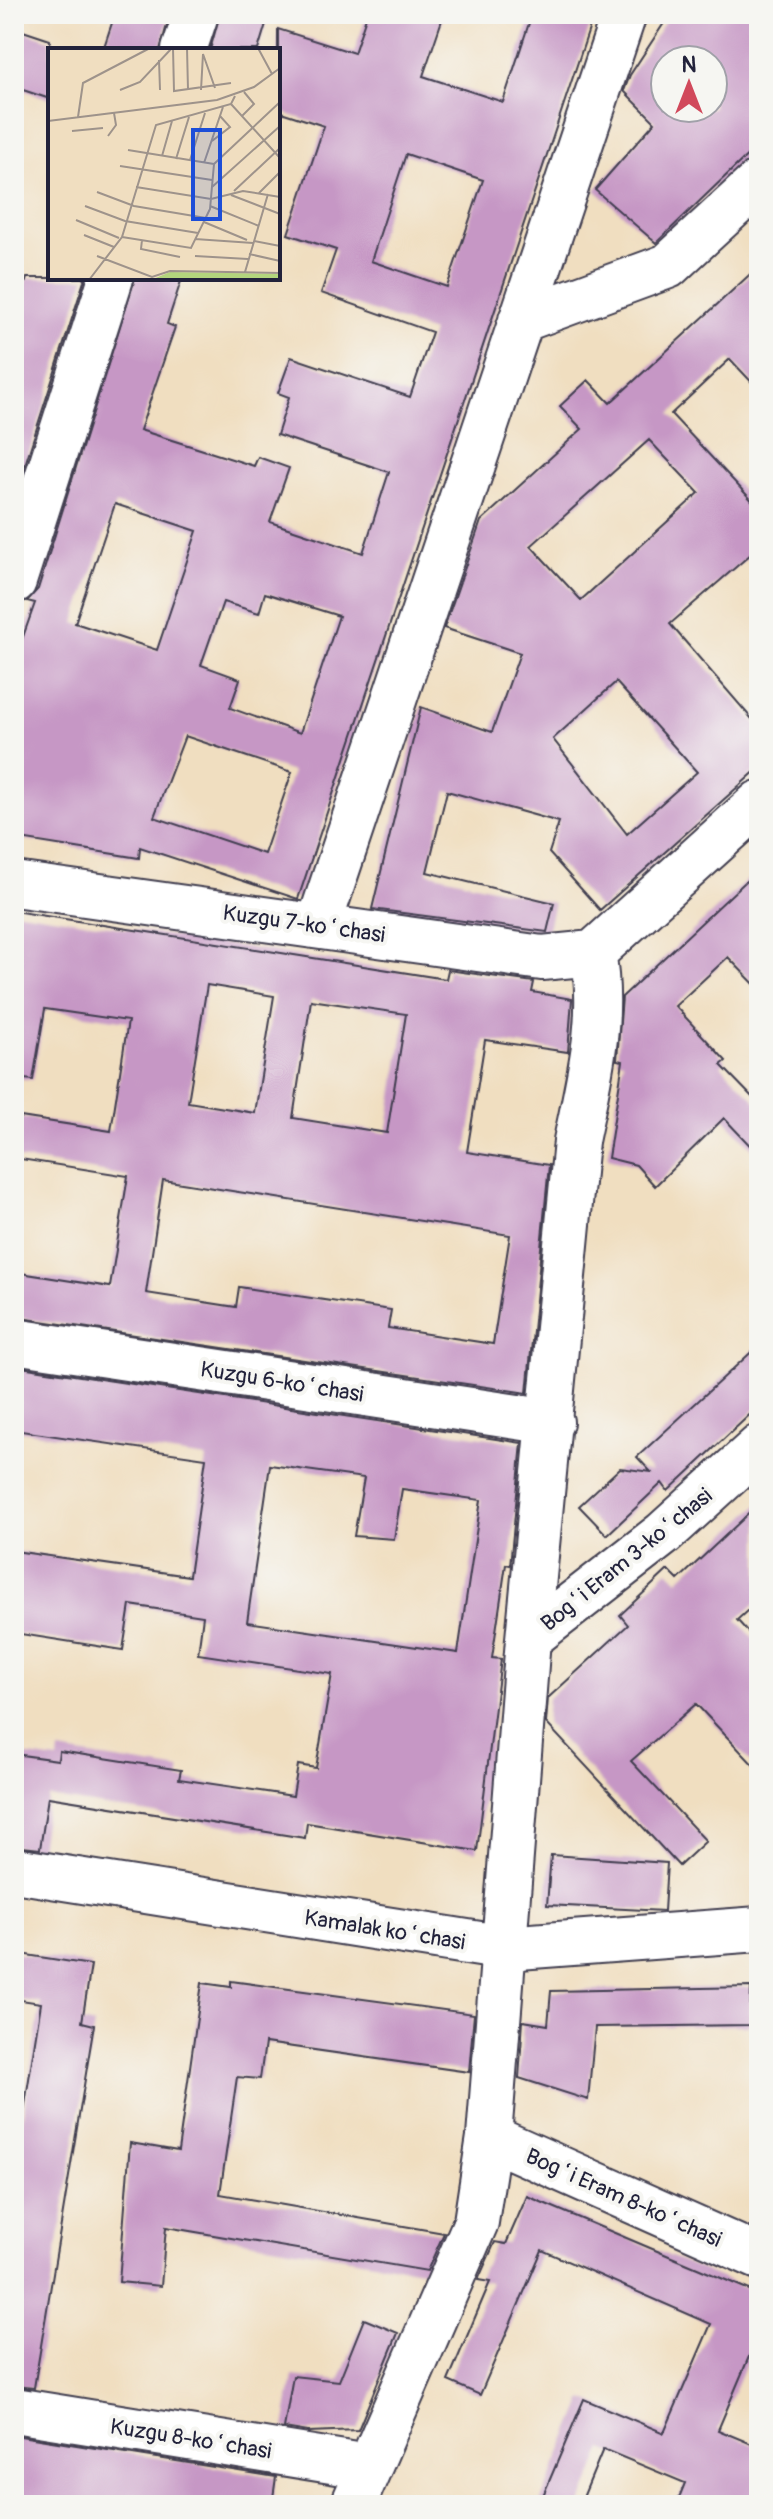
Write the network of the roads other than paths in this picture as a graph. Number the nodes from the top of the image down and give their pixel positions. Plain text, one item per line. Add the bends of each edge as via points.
1 (196, 14) edge
2 (624, 14) edge
3 (185, 48) edge
4 (759, 182) edge
5 (110, 280) edge
6 (521, 320) junction
7 (14, 581) edge
8 (759, 803) edge
9 (14, 884) edge
10 (319, 924) junction
11 (593, 953) junction
12 (14, 1341) edge
13 (551, 1422) junction
14 (759, 1447) edge
15 (528, 1639) junction
16 (14, 1870) edge
17 (759, 1929) edge
18 (505, 1948) junction
19 (489, 2137) junction
20 (759, 2257) edge
21 (14, 2410) edge
22 (361, 2486) edge

1 - 3 street
2 - 6 street
4 - 6 street via 668,266
5 - 7 street
6 - 10 street
8 - 11 street
9 - 10 street, Kuzgu 7-koʻchasi
10 - 11 street, Kuzgu 7-koʻchasi via 542,958
11 - 13 street via 600,993 576,1141
12 - 13 street, Kuzgu 6-koʻchasi
13 - 15 street
14 - 15 street, Bogʻi Eram 3-koʻchasi via 663,1534
15 - 18 street
16 - 18 street, Kamalak koʻchasi
17 - 18 street, Kamalak koʻchasi
18 - 19 street
19 - 20 street, Bogʻi Eram 8-koʻchasi
19 - 22 street via 476,2222
21 - 22 street, Kuzgu 8-koʻchasi

